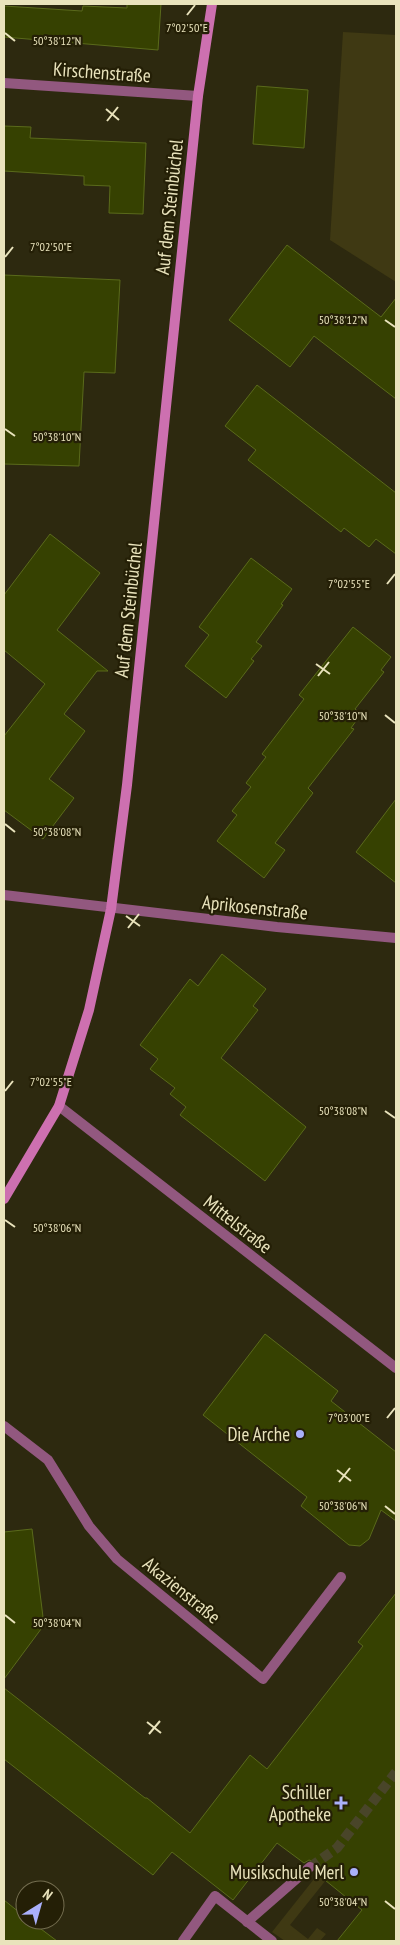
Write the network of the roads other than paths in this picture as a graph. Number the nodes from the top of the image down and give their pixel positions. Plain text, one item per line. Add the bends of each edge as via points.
1 (212, 4) edge
2 (4, 83) edge
3 (198, 96) junction
4 (4, 895) edge
5 (111, 909) junction
6 (396, 938) edge
7 (59, 1106) junction
8 (4, 1198) edge
9 (396, 1368) edge
10 (4, 1426) edge
11 (341, 1578) dead end
12 (310, 1867) tunnel mouth
13 (247, 1922) junction
14 (183, 1941) edge
15 (272, 1941) edge

1 - 3 street, Auf dem Steinbüchel
2 - 3 street, Kirschenstraße
3 - 5 street, Auf dem Steinbüchel via 128,784
4 - 5 street, Aprikosenstraße
5 - 6 street, Aprikosenstraße
5 - 7 street, Auf dem Steinbüchel via 89,1010
7 - 8 street, Auf dem Steinbüchel
7 - 9 street, Mittelstraße
10 - 11 street, Akazienstraße via 48,1460 89,1526 117,1559 263,1678
12 - 13 street
13 - 14 street via 215,1896
13 - 15 street

